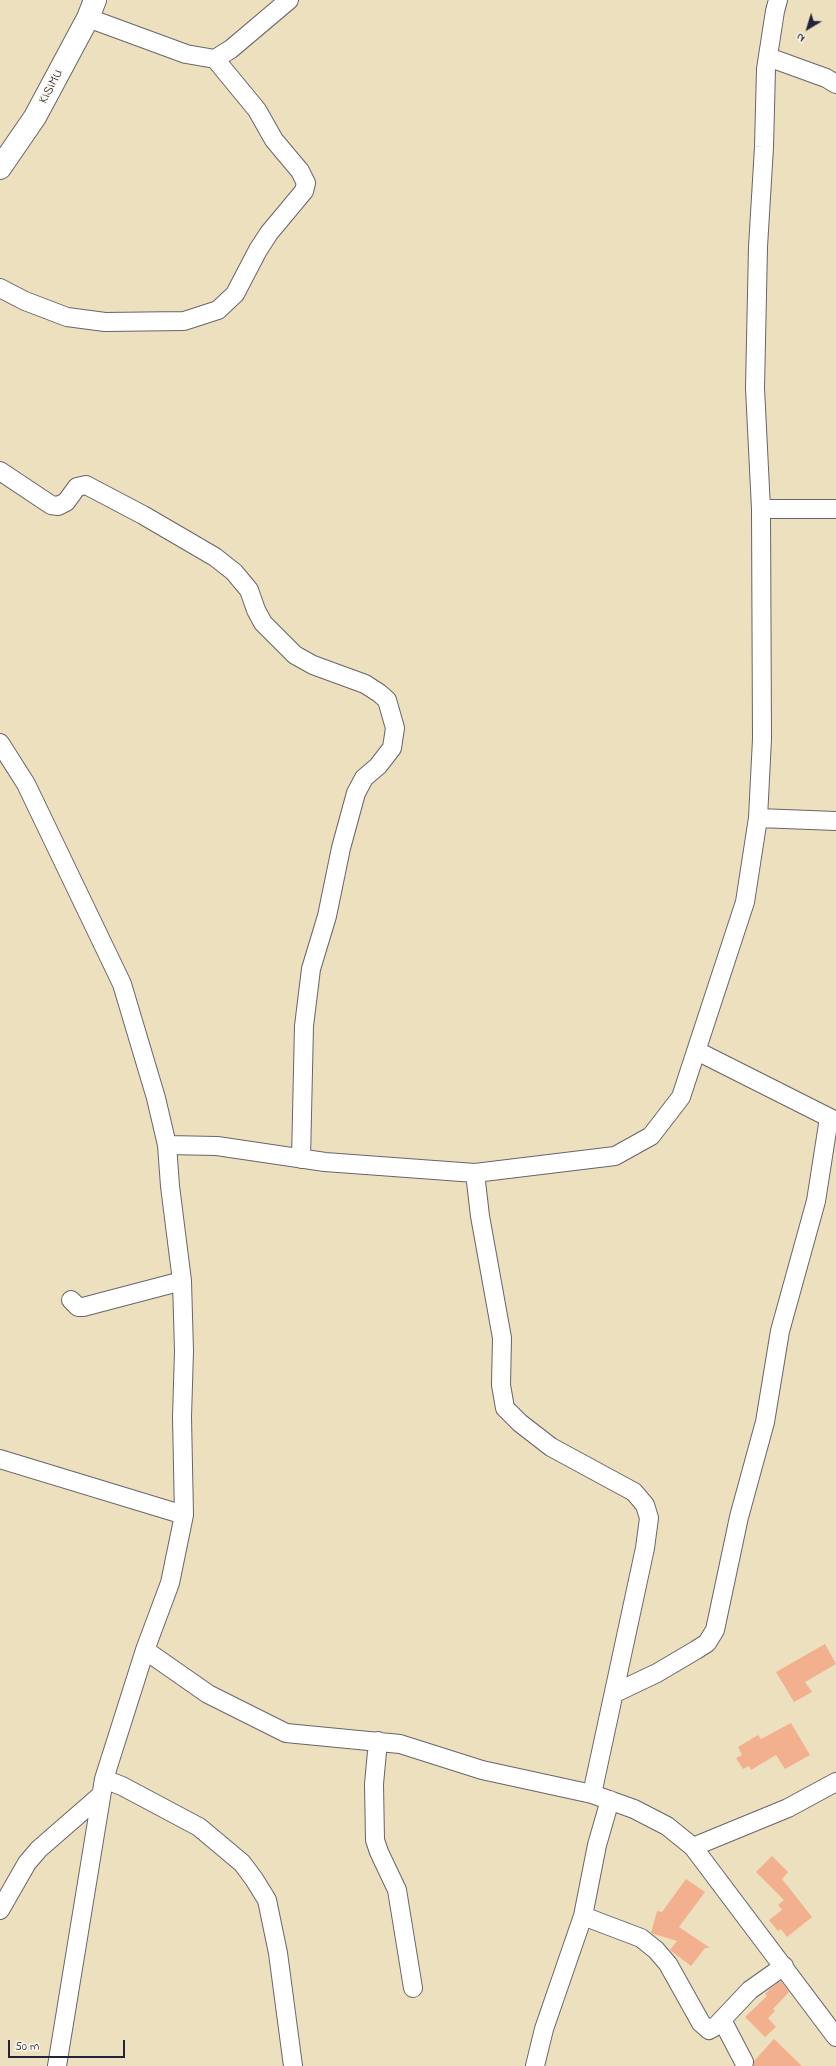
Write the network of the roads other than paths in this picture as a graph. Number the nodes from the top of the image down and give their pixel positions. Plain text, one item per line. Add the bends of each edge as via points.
1 (289, 0) edge
2 (778, 0) edge
3 (92, 9) edge
4 (768, 57) junction
5 (216, 59) junction
6 (836, 84) edge
7 (0, 168) edge
8 (0, 288) edge
9 (0, 471) edge
10 (761, 509) junction
11 (836, 509) edge
12 (0, 744) edge
13 (758, 818) junction
14 (836, 821) edge
15 (697, 1051) junction
16 (833, 1119) edge
17 (167, 1145) junction
18 (301, 1159) junction
19 (475, 1173) junction
20 (182, 1281) junction
21 (71, 1300) dead end
22 (0, 1459) edge
23 (184, 1514) junction
24 (145, 1650) junction
25 (615, 1693) junction
26 (378, 1741) junction
27 (836, 1782) edge
28 (102, 1787) junction
29 (592, 1794) junction
30 (610, 1800) junction
31 (693, 1847) junction
32 (0, 1910) edge
33 (583, 1916) junction
34 (784, 1966) junction
35 (413, 1988) dead end
36 (722, 2020) junction
37 (836, 2036) edge
38 (744, 2062) dead end
39 (57, 2066) edge
40 (293, 2066) edge
41 (535, 2066) edge

1 - 5 street
2 - 4 street
3 - 5 street via 186,54
3 - 7 street, KISIMU via 35,117
4 - 6 street
4 - 10 street via 758,247 756,380
5 - 8 street via 257,110 274,140 300,171 306,183 304,190 258,250 235,294 218,310 184,321 105,322 67,317
9 - 18 street via 51,505 58,506 66,502 77,487 86,485 215,557 234,572 249,590 263,623 296,655 313,665 365,684 386,700 395,728 392,748 378,766 364,778 356,792 327,916 311,969 304,1026
10 - 11 street
10 - 13 street via 762,739
12 - 17 street via 26,784 122,984 156,1098
13 - 14 street
13 - 15 street via 745,902
15 - 16 street
15 - 19 street via 681,1097 651,1136 615,1156
16 - 25 street via 816,1201 780,1331 765,1422 738,1517 715,1630 707,1643 696,1650 657,1673
17 - 18 street via 217,1146
17 - 20 street
18 - 19 street
19 - 25 street via 480,1216 502,1338 500,1385 505,1408 551,1447 634,1492 645,1505 650,1518
20 - 21 street via 83,1307
20 - 23 street
22 - 23 street
23 - 24 street via 170,1583
24 - 26 street via 208,1694 286,1733
24 - 28 street
25 - 29 street
26 - 29 street via 400,1744 482,1770
26 - 35 street via 374,1784 375,1840 397,1890
27 - 31 street via 788,1808
28 - 32 street via 27,1863
28 - 39 street
28 - 40 street via 122,1786 199,1827 242,1863 254,1879 267,1900 278,1953
29 - 30 street
30 - 31 street via 667,1826
30 - 33 street via 597,1845
31 - 34 street
33 - 36 street via 641,1938 668,1964 705,2028 713,2029
33 - 41 street via 544,2029
34 - 36 street via 750,1990
34 - 37 street
36 - 38 street

